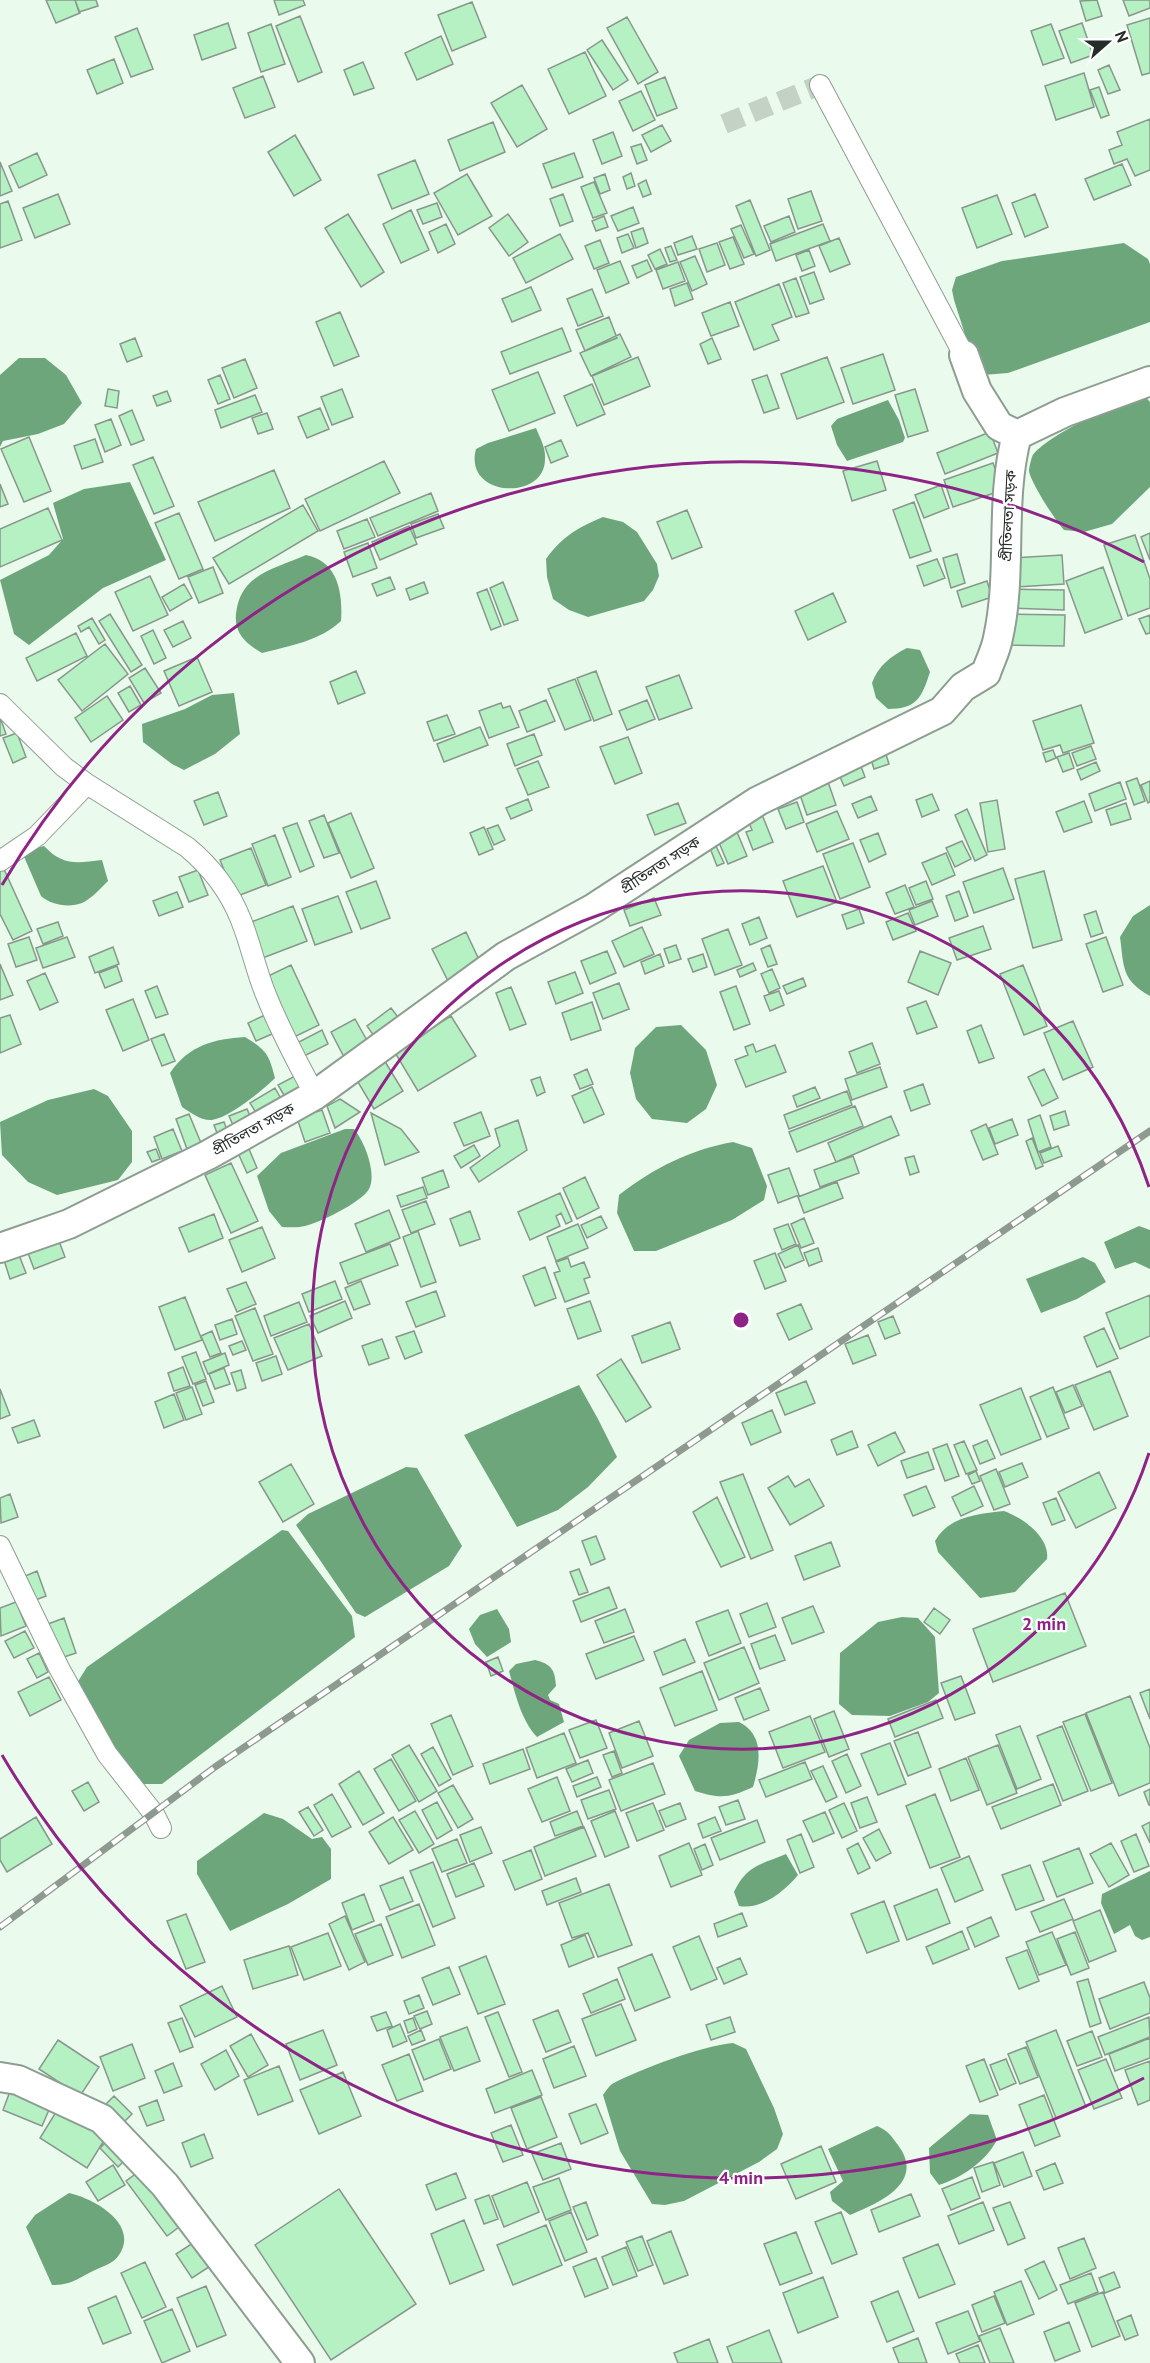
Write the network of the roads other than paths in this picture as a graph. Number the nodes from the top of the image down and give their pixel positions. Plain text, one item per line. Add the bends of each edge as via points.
1 (820, 85) dead end
2 (964, 355) joint
3 (1150, 381) edge
4 (1017, 435) junction
5 (0, 704) edge
6 (87, 784) junction
7 (0, 861) edge
8 (315, 1095) junction
9 (0, 1248) edge
10 (0, 1546) edge
11 (161, 1828) dead end
12 (0, 2077) edge
13 (300, 2363) edge

1 - 2 street
2 - 4 main road via 977,391 999,426
3 - 4 main road via 1065,412
4 - 8 main road, প্রীতিলতা সড়ক via 1007,502 999,637 986,673 963,687 942,711 758,801 594,908 506,956
5 - 6 street via 64,767
6 - 7 street via 37,836
6 - 8 street via 187,847 225,889 242,921 265,993 288,1047
8 - 9 main road, প্রীতিলতা সড়ক via 208,1155 69,1224
10 - 11 street via 59,1668 107,1754
12 - 13 main road via 18,2080 102,2119 165,2185

